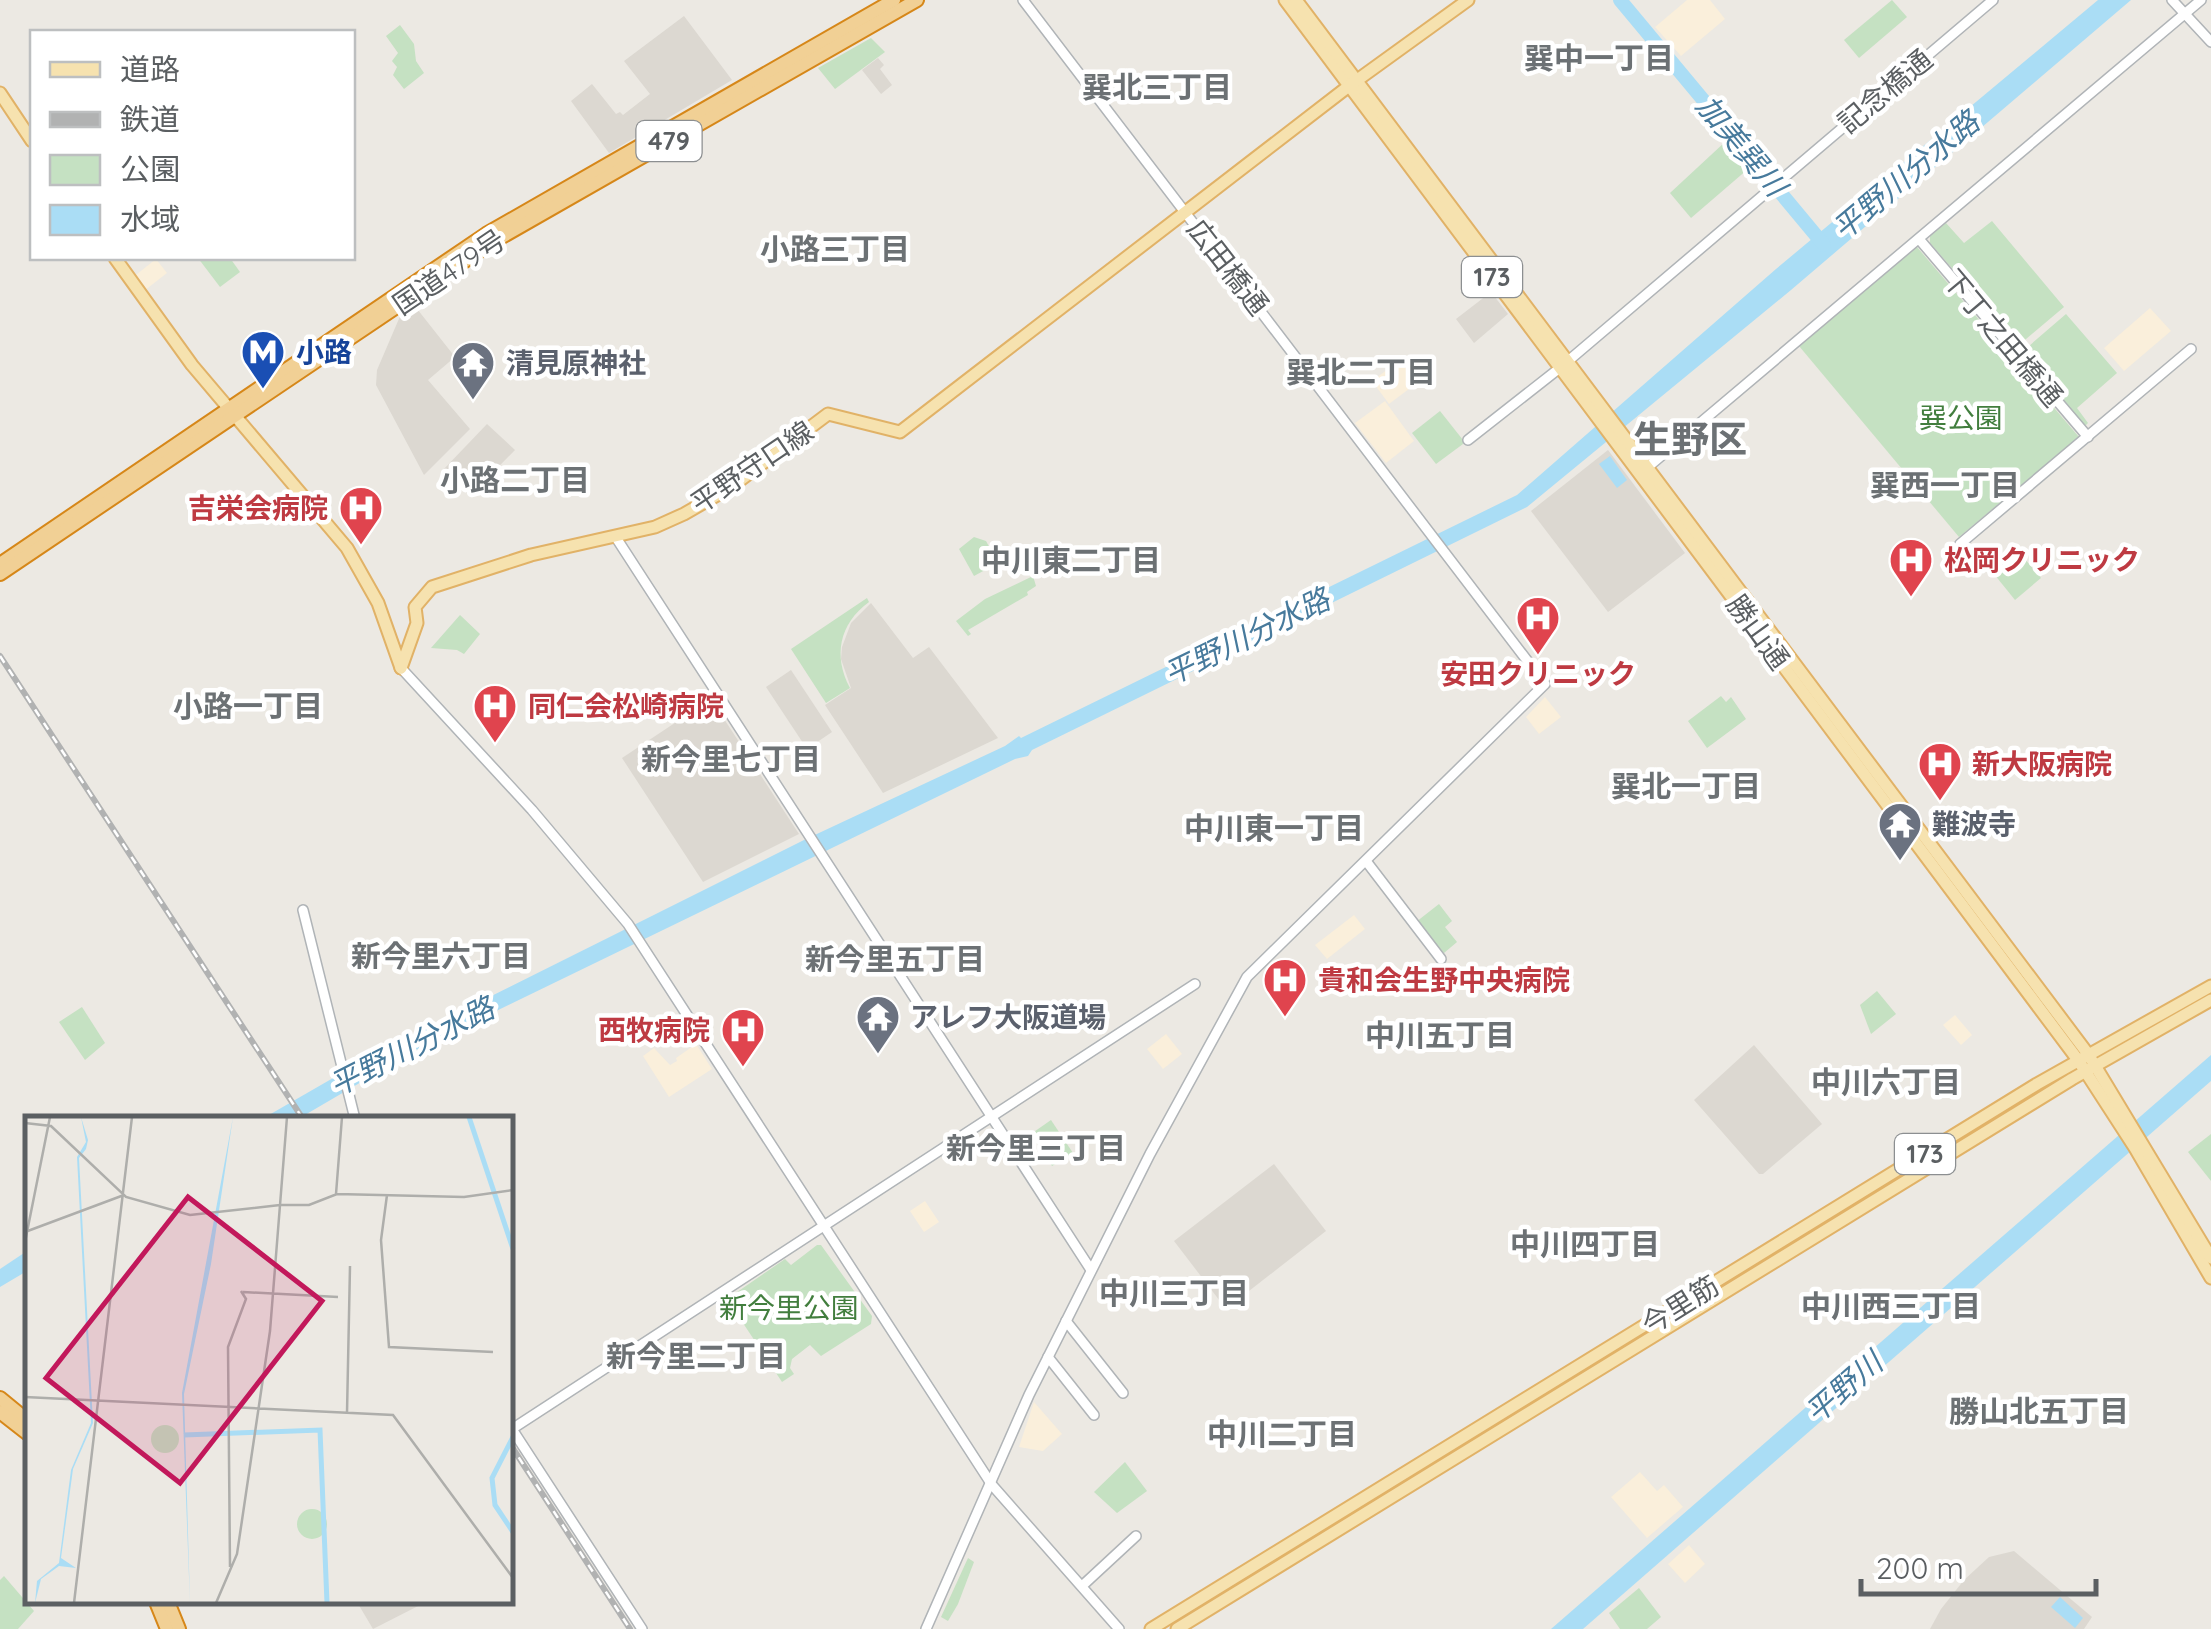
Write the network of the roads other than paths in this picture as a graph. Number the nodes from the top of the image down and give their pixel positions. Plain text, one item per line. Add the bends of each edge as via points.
1 (894, 0) edge
2 (917, 0) edge
3 (1023, 0) edge
4 (1285, 0) edge
5 (1296, 0) edge
6 (1468, 0) edge
7 (1993, 0) edge
8 (2172, 0) edge
9 (2202, 0) edge
10 (2184, 14) junction
11 (2211, 42) edge
12 (1353, 83) junction
13 (0, 92) edge
14 (30, 138) edge
15 (1187, 214) junction
16 (1919, 238) junction
17 (116, 260) edge
18 (2191, 349) dead end
19 (1564, 364) junction
20 (232, 411) junction
21 (1616, 435) junction
22 (2088, 437) junction
23 (1468, 440) dead end
24 (1648, 467) junction
25 (615, 536) junction
26 (1960, 544) dead end
27 (0, 564) edge
28 (0, 574) edge
29 (401, 668) junction
30 (1366, 861) junction
31 (303, 910) dead end
32 (1441, 959) dead end
33 (1195, 984) dead end
34 (2211, 986) edge
35 (2211, 1000) edge
36 (2087, 1063) junction
37 (353, 1116) edge
38 (991, 1117) junction
39 (2139, 1145) junction
40 (823, 1226) junction
41 (2211, 1258) edge
42 (1092, 1270) junction
43 (2211, 1278) edge
44 (1066, 1321) junction
45 (1048, 1357) junction
46 (1123, 1393) dead end
47 (0, 1398) edge
48 (0, 1412) edge
49 (1094, 1415) dead end
50 (25, 1419) edge
51 (512, 1426) edge
52 (512, 1429) edge
53 (25, 1432) edge
54 (992, 1484) junction
55 (1136, 1536) dead end
56 (1082, 1586) junction
57 (157, 1604) edge
58 (169, 1604) edge
59 (167, 1629) edge
60 (179, 1629) edge
61 (642, 1629) edge
62 (926, 1629) edge
63 (1119, 1629) edge
64 (1151, 1629) edge
65 (1177, 1629) edge

1 - 20 highway, 国道479号 / 479 via 486,234
2 - 20 highway, 国道479号 / 479 via 493,242
3 - 15 street, 広田橋通
4 - 12 main road, 勝山通 / 173
5 - 12 main road, 勝山通 / 173
6 - 12 main road, 平野守口線
7 - 19 street, 記念橋通
8 - 10 street
9 - 10 street
10 - 11 street
10 - 16 street
12 - 15 main road, 平野守口線
12 - 19 main road, 勝山通 / 173
13 - 14 main road
15 - 25 main road, 平野守口線 via 900,432 828,414 716,496 655,527
15 - 30 street, 広田橋通 via 1545,684
16 - 22 street, 下丁之田橋通
16 - 24 street
17 - 20 main road
18 - 22 street
19 - 21 main road, 勝山通 / 173
19 - 23 street, 記念橋通
20 - 27 highway, 国道479号 / 479
20 - 28 highway, 国道479号 / 479
20 - 29 main road via 347,548 378,603
21 - 24 main road, 勝山通 / 173
21 - 36 main road, 勝山通 / 173
22 - 26 street
24 - 36 main road, 勝山通 / 173
25 - 29 main road, 平野守口線 via 432,587 415,607 414,634
25 - 38 street
29 - 40 street via 628,924
30 - 32 street
30 - 42 street via 1247,978
31 - 37 street
33 - 38 street
34 - 36 main road, 今里筋
35 - 36 main road, 今里筋
36 - 39 main road, 勝山通
36 - 64 main road, 今里筋 / 173
36 - 65 main road, 今里筋 / 173
38 - 40 street
38 - 42 street
39 - 41 main road, 勝山通
39 - 43 main road, 勝山通
40 - 51 street
40 - 54 street
42 - 44 street
44 - 45 street
44 - 46 street
45 - 49 street
45 - 54 street
47 - 50 highway
48 - 53 highway
52 - 61 street
54 - 56 street
54 - 62 street
55 - 56 street
56 - 63 street
57 - 59 highway
58 - 60 highway

